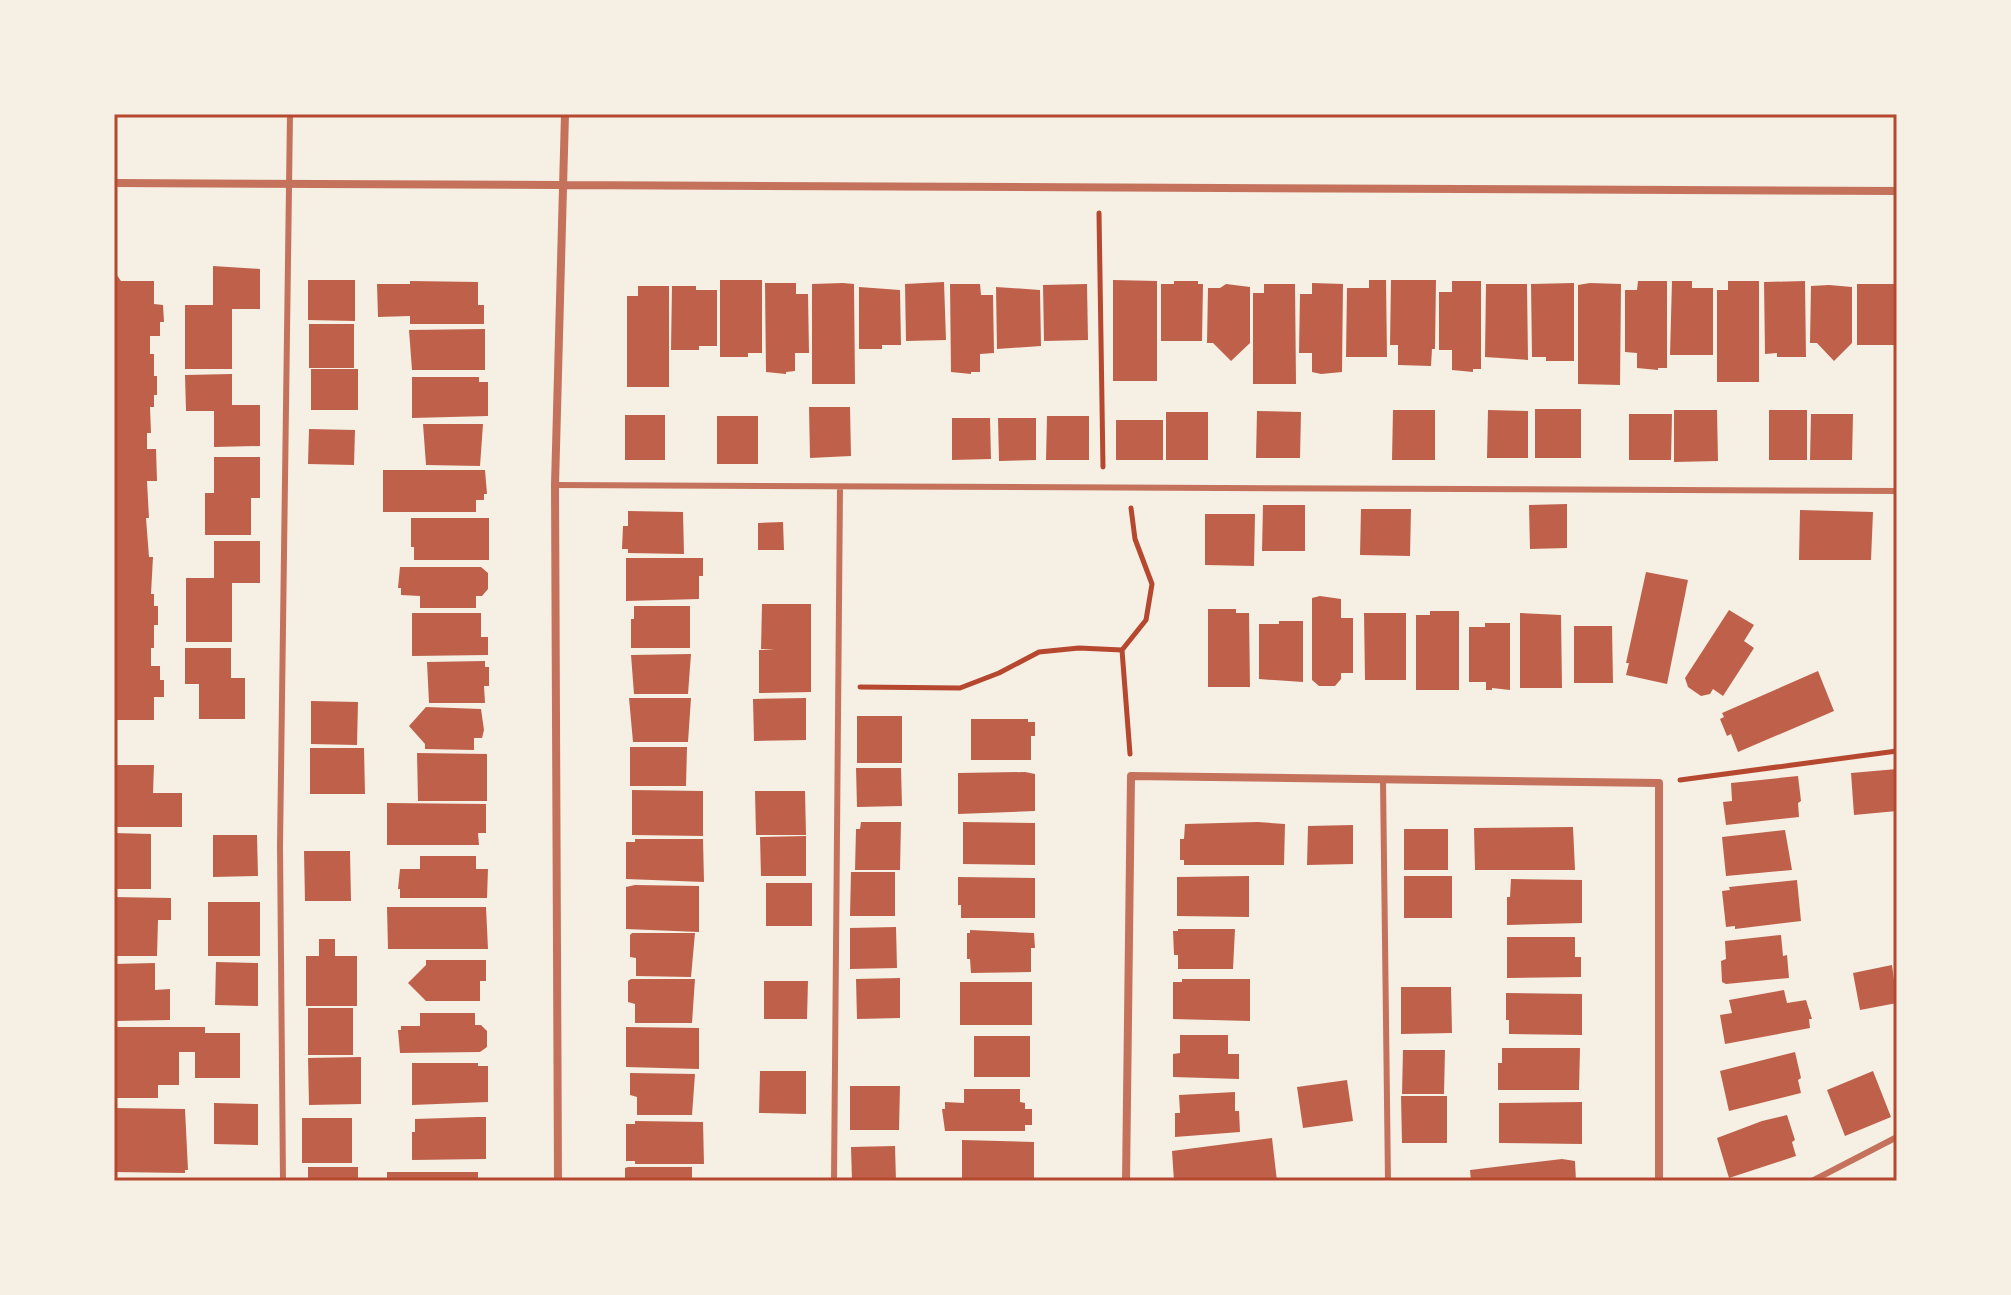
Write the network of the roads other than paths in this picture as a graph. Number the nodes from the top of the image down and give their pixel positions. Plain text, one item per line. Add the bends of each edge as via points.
1 (290, 114) edge
2 (565, 114) edge
3 (114, 183) edge
4 (290, 184) junction
5 (565, 186) junction
6 (1897, 191) edge
7 (555, 485) junction
8 (840, 487) junction
9 (1897, 491) edge
10 (1383, 780) junction
11 (1897, 1137) edge
12 (283, 1181) edge
13 (558, 1181) edge
14 (834, 1181) edge
15 (1126, 1181) edge
16 (1388, 1181) edge
17 (1659, 1181) edge
18 (1812, 1181) edge

1 - 4 lane
2 - 5 street
3 - 4 street
4 - 5 street
4 - 12 lane via 280,846
5 - 6 street
5 - 7 street
7 - 8 lane
7 - 13 street
8 - 9 lane
8 - 14 lane
10 - 15 street via 1131,776
10 - 16 lane
10 - 17 street via 1659,783
11 - 18 lane

